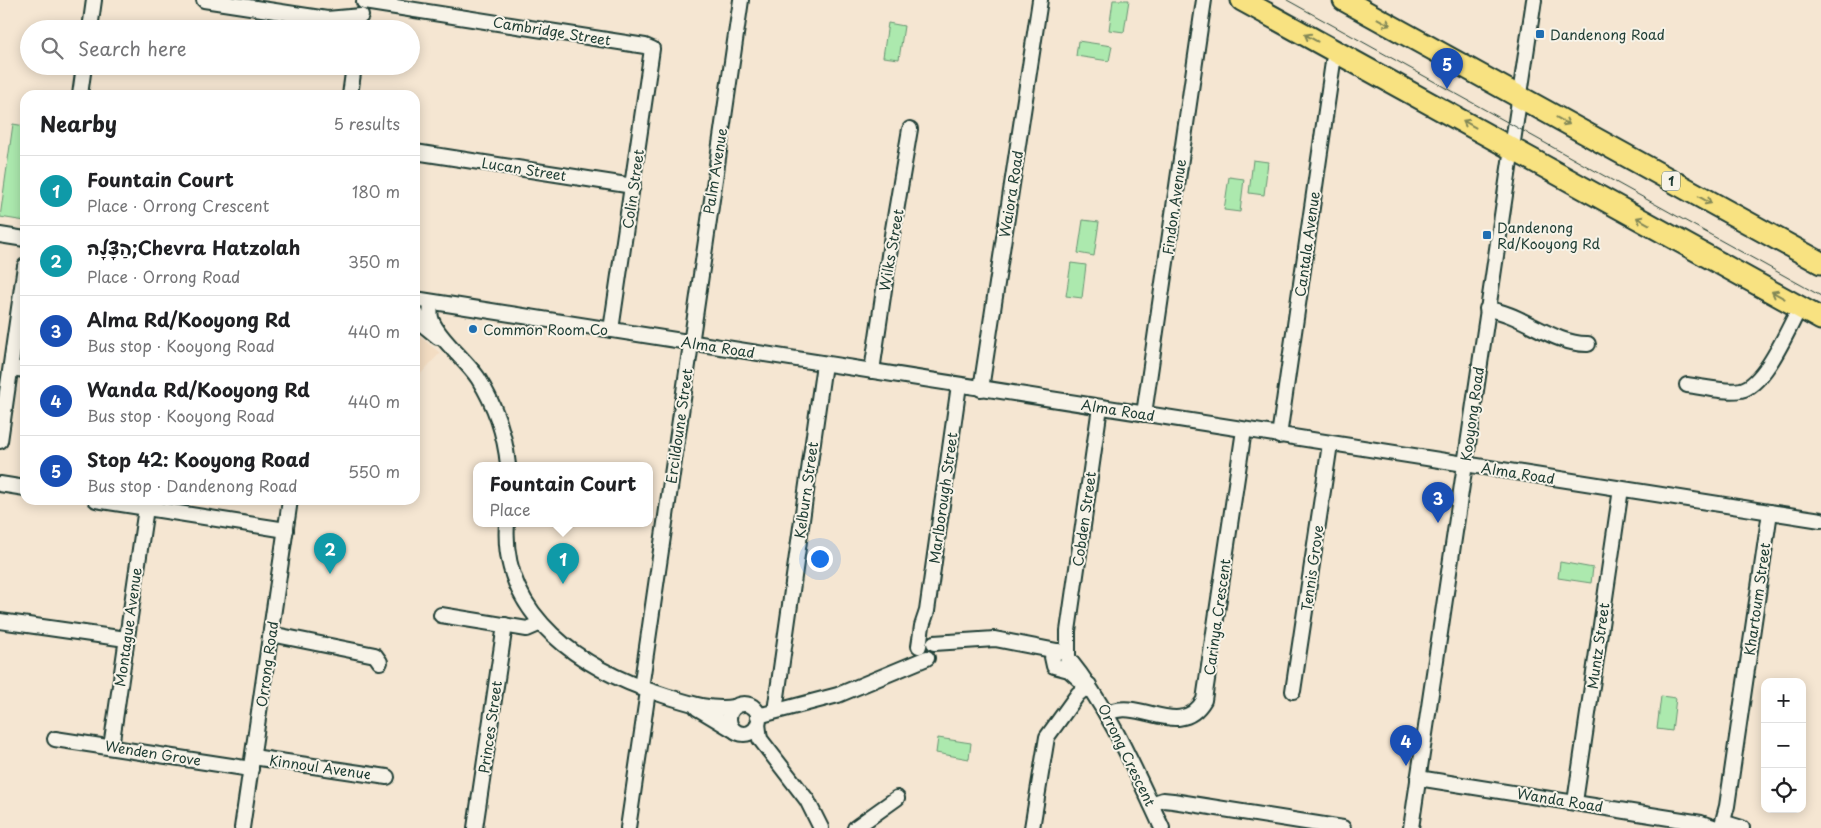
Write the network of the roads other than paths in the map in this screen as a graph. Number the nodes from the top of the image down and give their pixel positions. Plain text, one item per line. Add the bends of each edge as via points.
1 (94, 0) edge
2 (204, 0) edge
3 (741, 0) edge
4 (1040, 0) edge
5 (1204, 0) edge
6 (1242, 0) edge
7 (1344, 0) edge
8 (1534, 0) edge
9 (364, 1) edge
10 (327, 19) joint
11 (91, 20) edge
12 (338, 20) edge
13 (361, 20) edge
14 (652, 49) joint
15 (1338, 52) junction
16 (83, 75) edge
17 (353, 75) edge
18 (81, 90) edge
19 (351, 90) edge
20 (1520, 98) junction
21 (910, 129) dead end
22 (1512, 148) junction
23 (420, 153) edge
24 (633, 186) junction
25 (0, 234) edge
26 (20, 237) edge
27 (1821, 264) edge
28 (420, 300) edge
29 (20, 302) edge
30 (431, 302) junction
31 (1800, 307) junction
32 (1487, 309) junction
33 (1821, 318) edge
34 (420, 320) edge
35 (611, 330) junction
36 (690, 343) junction
37 (1588, 344) dead end
38 (452, 346) junction
39 (824, 364) junction
40 (11, 368) junction
41 (20, 369) edge
42 (872, 371) junction
43 (959, 385) junction
44 (1687, 385) dead end
45 (981, 388) junction
46 (1100, 407) junction
47 (1144, 414) junction
48 (1244, 430) junction
49 (1279, 436) junction
50 (0, 441) edge
51 (1330, 444) junction
52 (507, 462) edge
53 (1465, 464) junction
54 (0, 484) edge
55 (20, 487) edge
56 (1621, 489) junction
57 (127, 505) edge
58 (289, 505) edge
59 (146, 508) junction
60 (1770, 512) junction
61 (1821, 520) edge
62 (507, 527) edge
63 (286, 530) junction
64 (441, 615) dead end
65 (0, 621) edge
66 (540, 623) junction
67 (505, 625) junction
68 (271, 634) junction
69 (126, 639) junction
70 (928, 649) junction
71 (1061, 658) junction
72 (380, 662) dead end
73 (1089, 685) junction
74 (644, 689) junction
75 (1293, 691) dead end
76 (690, 704) junction
77 (749, 705) junction
78 (734, 707) junction
79 (776, 708) junction
80 (1108, 713) junction
81 (758, 720) junction
82 (737, 731) junction
83 (55, 738) dead end
84 (111, 747) junction
85 (768, 750) junction
86 (252, 763) junction
87 (387, 777) dead end
88 (1418, 778) junction
89 (897, 798) dead end
90 (1575, 802) junction
91 (1151, 804) junction
92 (1726, 825) edge
93 (242, 828) edge
94 (475, 828) edge
95 (628, 828) edge
96 (821, 828) edge
97 (855, 828) edge
98 (1032, 828) edge
99 (1162, 828) edge
100 (1343, 828) edge
101 (1411, 828) edge

1 - 11 street
2 - 10 street
3 - 36 street, Palm Avenue
4 - 45 street, Waiora Road
5 - 47 street, Findon Avenue
15 -> 6 highway
7 -> 20 highway, 1
8 - 20 street, Kooyong Road
9 - 13 street
9 - 14 street, Cambridge Street
10 - 12 street
14 - 24 street, Colin Street
22 -> 15 highway
15 - 49 street, Cantala Avenue via 1333,62
16 - 18 street
17 - 19 street
20 - 22 street, Kooyong Road
20 -> 27 highway, 1
21 - 42 street, Wilks Street
31 -> 22 highway
22 - 32 street, Kooyong Road
23 - 24 street, Lucan Street
24 - 35 street, Colin Street
25 - 26 street
28 - 30 street, Alma Road
29 - 40 street
30 - 35 street, Alma Road
30 - 38 street via 431,320
31 - 33 highway
31 - 44 street via 1763,374 1753,385 1731,391
32 - 37 street via 1503,312 1574,343
32 - 53 street, Kooyong Road
34 - 38 street
35 - 36 street, Alma Road
36 - 39 street, Alma Road
36 - 74 street, Ercildoune Street
38 - 52 street via 477,377 492,404 502,430
39 - 42 street, Alma Road
39 - 79 street, Kelburn Street
40 - 41 street
40 - 50 street
42 - 43 street, Alma Road
43 - 45 street, Alma Road
43 - 70 street, Marlborough Street via 927,611
45 - 46 street, Alma Road
46 - 47 street, Alma Road
46 - 71 street, Cobden Street via 1068,631
47 - 48 street, Alma Road
48 - 49 street, Alma Road
48 - 80 street, Carinya Crescent via 1204,700 1195,712 1182,718 1120,709
49 - 51 street, Alma Road
51 - 53 street, Alma Road
51 - 75 street, Tennis Grove
53 - 56 street, Alma Road
53 - 88 street, Kooyong Road
54 - 55 street
56 - 60 street, Alma Road
56 - 90 street, Muntz Street
57 - 59 street
58 - 63 street, Orrong Road
59 - 63 street
59 - 69 street, Montague Avenue
60 - 61 street, Alma Road
60 - 92 street, Khartoum Street
62 - 66 street via 511,572 522,597
63 - 68 street, Orrong Road
64 - 67 street
65 - 69 street
66 - 67 street via 531,629
66 - 74 street via 581,656
67 - 94 street, Princes Street
68 - 72 street via 375,655
68 - 86 street, Orrong Road
69 - 84 street, Montague Avenue
70 - 71 street, Orrong Crescent via 961,641 995,639 1024,644
70 - 79 street, Orrong Crescent via 893,672 838,695
71 - 73 street, Orrong Crescent
73 - 80 street, Orrong Crescent
73 - 98 street via 1078,694 1047,737
74 - 76 street
74 - 95 street, Ercildoune Street
76 - 78 street via 722,709
76 - 82 street
77 - 78 street
77 - 79 street, Orrong Crescent
77 - 81 street
78 - 82 street via 728,720
79 - 81 street, Orrong Crescent
80 - 91 street, Orrong Crescent
81 - 82 street via 751,732
81 - 85 street via 758,734
82 - 85 street
83 - 84 street, Wenden Grove
84 - 86 street, Wenden Grove
85 - 96 street via 807,800
86 - 87 street, Kinnoul Avenue
86 - 93 street, Orrong Road
88 - 90 street, Wanda Road
88 - 101 street, Kooyong Road
89 - 97 street
90 - 92 street, Wanda Road
91 - 99 street, Orrong Crescent
91 - 100 street via 1174,801

